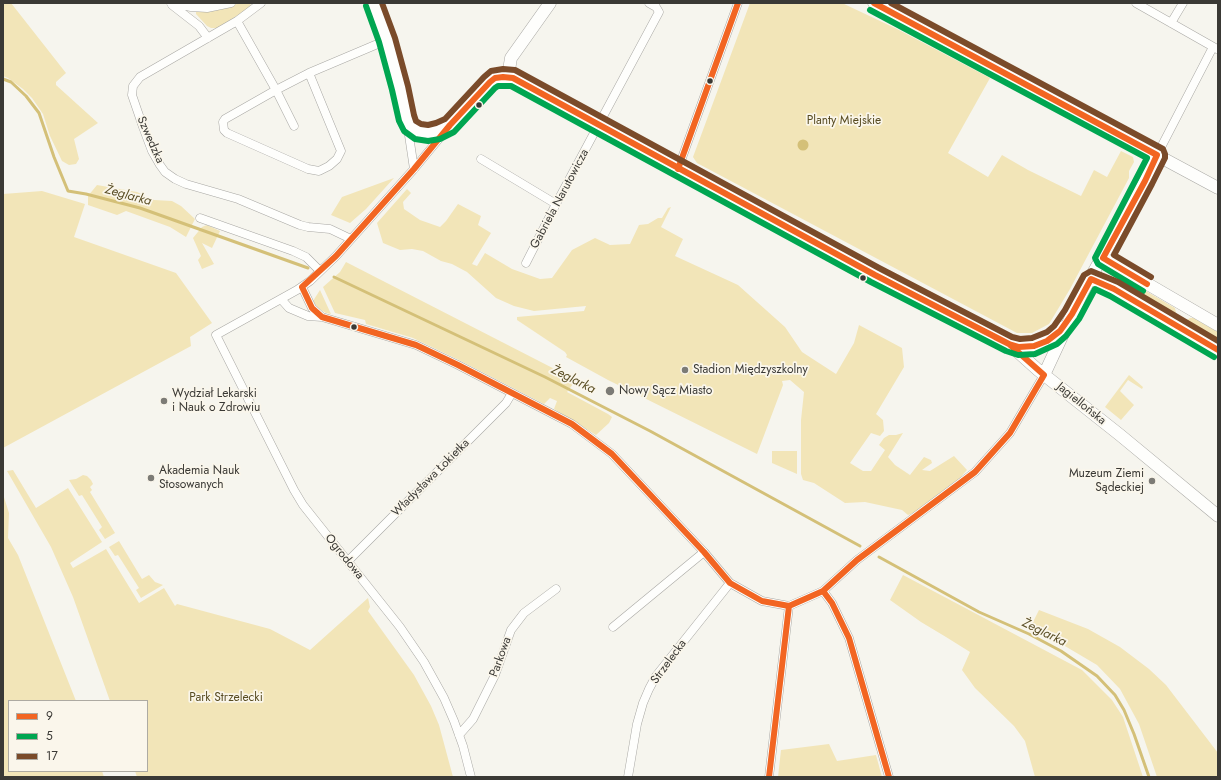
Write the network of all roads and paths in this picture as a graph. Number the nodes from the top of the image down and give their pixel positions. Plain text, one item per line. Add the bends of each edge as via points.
1 (170, 3) edge
2 (231, 3) edge
3 (262, 3) edge
4 (374, 3) edge
5 (550, 3) edge
6 (738, 3) edge
7 (874, 3) edge
8 (1136, 3) edge
9 (1183, 3) edge
10 (652, 5) edge
11 (237, 21) junction
12 (1171, 23) junction
13 (204, 40) junction
14 (387, 40) junction
15 (1216, 48) edge
16 (309, 73) junction
17 (513, 78) junction
18 (276, 90) junction
19 (406, 118) junction
20 (450, 125) junction
21 (599, 125) junction
22 (294, 126) dead end
23 (1157, 155) junction
24 (481, 159) dead end
25 (414, 168) junction
26 (678, 169) junction
27 (1218, 188) edge
28 (556, 204) junction
29 (200, 218) dead end
30 (351, 239) junction
31 (1102, 258) junction
32 (526, 263) dead end
33 (320, 271) junction
34 (1091, 279) junction
35 (302, 287) junction
36 (281, 299) junction
37 (1186, 307) junction
38 (1072, 314) junction
39 (322, 317) junction
40 (1176, 325) junction
41 (1218, 325) edge
42 (1008, 344) junction
43 (1218, 350) edge
44 (1044, 375) junction
45 (512, 393) junction
46 (1218, 516) edge
47 (704, 552) junction
48 (348, 561) junction
49 (730, 583) junction
50 (556, 589) dead end
51 (823, 591) junction
52 (789, 606) junction
53 (613, 627) dead end
54 (459, 735) junction
55 (470, 777) edge
56 (628, 777) edge
57 (769, 777) edge
58 (889, 777) edge

1 - 2 street via 207,8
1 - 13 street via 199,26
3 - 11 street, Szwedzka
4 - 14 street
5 - 17 street via 511,58 509,70
6 - 26 street
7 - 23 street
8 - 12 street
9 - 12 street
10 - 21 street, Gabriela Narutowicza via 659,12
11 - 13 street, Szwedzka
11 - 18 street
12 - 15 street
13 - 30 street, Szwedzka via 140,77 133,86 132,95 152,151 160,165 168,174 186,184 238,199 300,225 330,229
14 - 16 street
14 - 19 street
15 - 23 street
16 - 18 street
16 - 18 street via 341,151 329,166 319,171 308,169 227,134 224,130 225,119
17 - 20 street via 495,78
17 - 21 street, Jagiellońska
18 - 22 street
19 - 20 street via 410,126 418,132 439,131
19 - 25 street
20 - 25 street
21 - 26 street, Jagiellońska
21 - 28 street, Gabriela Narutowicza
23 - 27 street
23 - 31 street
24 - 28 street
25 - 30 street
26 - 42 street, Jagiellońska
28 - 32 street, Gabriela Narutowicza
29 - 33 street via 306,257
30 - 33 street
31 - 34 street
31 - 37 street
33 - 35 street
34 - 38 street
34 - 40 street via 1114,289
35 - 36 street
35 - 39 street via 312,308
36 - 39 street via 289,308 308,316
36 - 48 street, Ogrodowa via 216,335 294,490 312,517
37 - 40 street
37 - 41 street
38 - 42 street via 1060,331 1047,341 1027,347
38 - 44 street
39 - 45 street via 416,344
40 - 43 street
42 - 44 street, Jagiellońska
44 - 46 street, Jagiellońska
44 - 51 street via 1010,433 975,472 857,560
45 - 47 street via 572,424 612,454
45 - 48 street, Władysława Łokietka via 506,403
47 - 49 street
47 - 53 street
48 - 54 street, Ogrodowa via 424,662 444,698
49 - 52 street via 762,601
49 - 56 street, Strzelecka via 656,676 649,689 637,724
50 - 54 street, Parkowa via 524,613 511,630 495,675 473,719
51 - 52 street
51 - 58 street via 832,603 849,638
52 - 57 street
54 - 55 street, Ogrodowa

